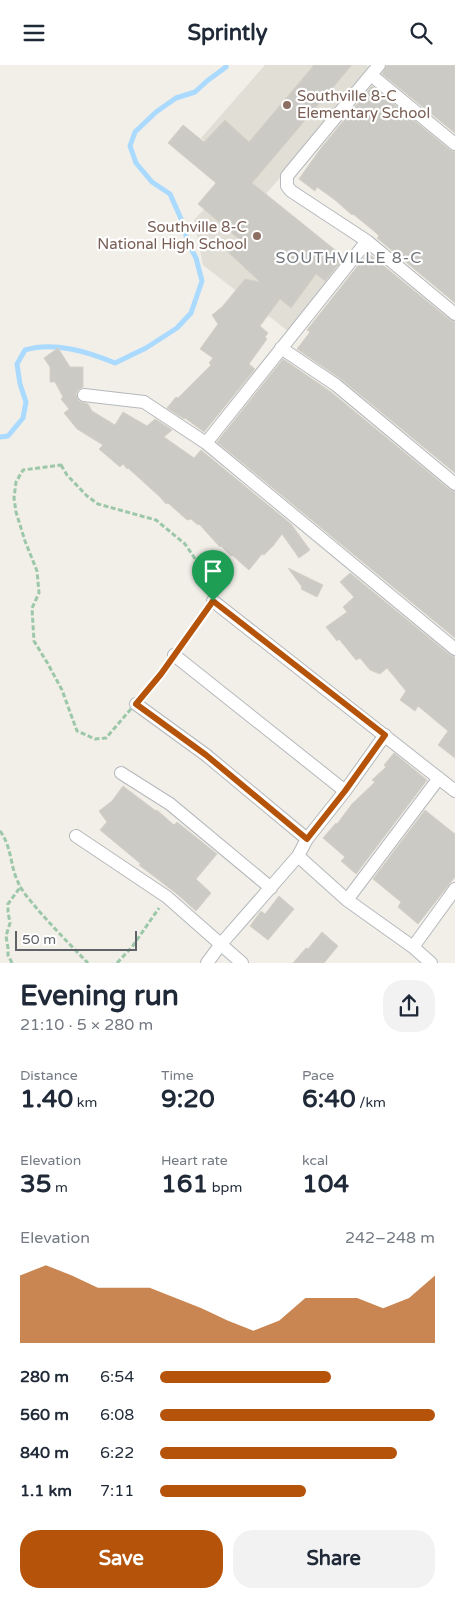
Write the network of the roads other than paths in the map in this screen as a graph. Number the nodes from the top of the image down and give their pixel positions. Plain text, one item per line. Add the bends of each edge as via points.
1 (375, 70) edge
2 (455, 143) edge
3 (367, 241) junction
4 (455, 314) edge
5 (281, 348) junction
6 (84, 395) dead end
7 (206, 443) junction
8 (455, 484) edge
9 (213, 601) road end
10 (455, 649) edge
11 (174, 655) road end
12 (136, 704) road end
13 (385, 735) junction
14 (121, 773) dead end
15 (439, 778) junction
16 (345, 791) junction
17 (455, 791) edge
18 (76, 835) dead end
19 (307, 839) junction
20 (298, 856) junction
21 (271, 888) junction
22 (455, 889) edge
23 (347, 900) junction
24 (221, 944) junction
25 (412, 947) junction
26 (207, 963) edge
27 (242, 963) edge
28 (431, 963) edge

1 - 2 street
1 - 3 street via 286,181 290,191
3 - 4 street
3 - 5 street
5 - 7 street
5 - 8 street via 336,385
6 - 7 street via 144,402
7 - 10 street
9 - 13 street
11 - 16 street
12 - 19 street via 206,755
13 - 15 street
13 - 16 street
14 - 21 street via 170,804
15 - 17 street
15 - 23 street
16 - 19 street
18 - 24 street via 166,897
19 - 20 street
20 - 21 street
20 - 23 street
21 - 24 street
22 - 25 street
23 - 25 street
24 - 26 street
24 - 27 street
25 - 28 street

